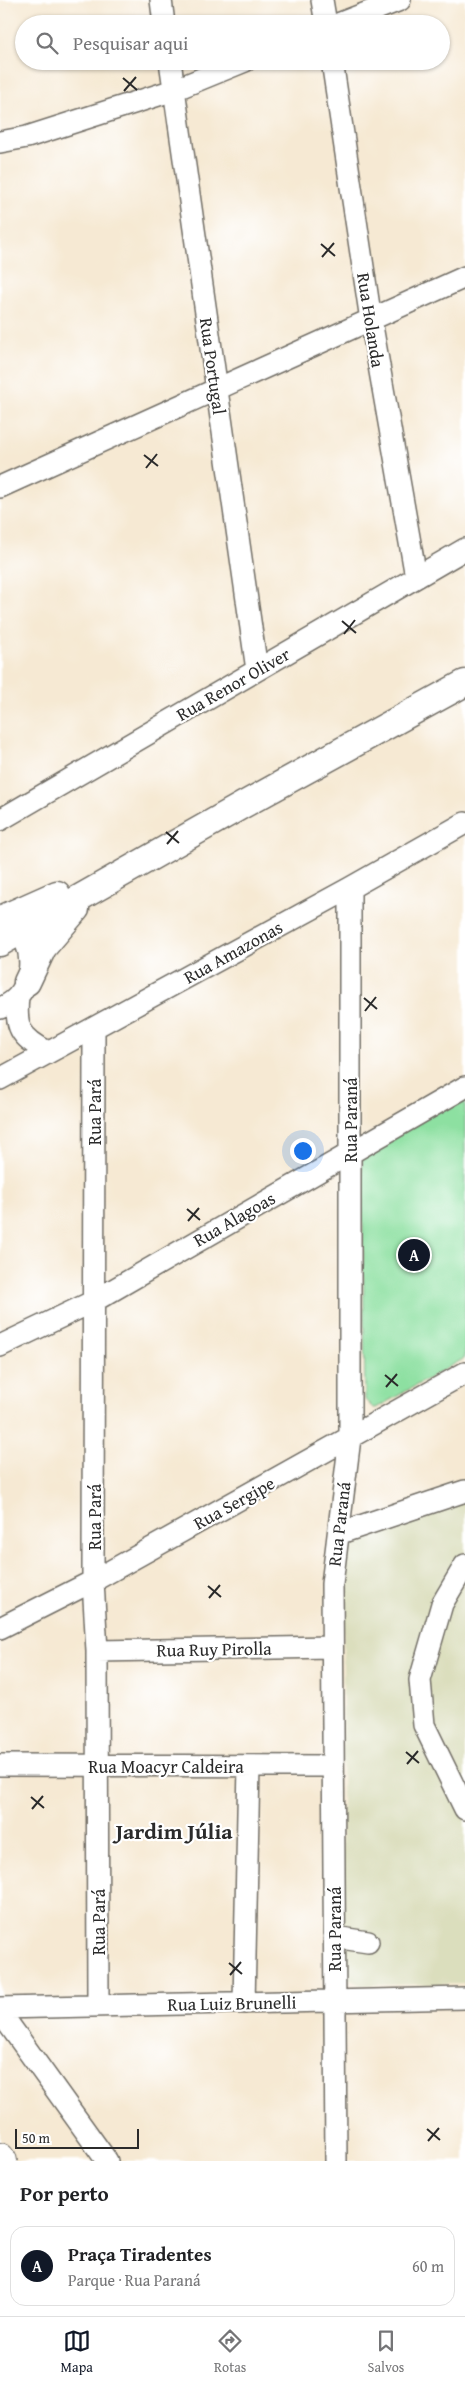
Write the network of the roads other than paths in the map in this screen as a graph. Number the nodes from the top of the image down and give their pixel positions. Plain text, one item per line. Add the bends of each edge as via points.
1 (161, 0) edge
2 (322, 0) edge
3 (400, 0) edge
4 (163, 15) edge
5 (324, 15) edge
6 (361, 15) edge
7 (171, 70) edge
8 (223, 70) edge
9 (333, 70) edge
10 (174, 90) junction
11 (0, 142) edge
12 (465, 277) edge
13 (371, 320) junction
14 (217, 389) junction
15 (0, 487) edge
16 (465, 549) edge
17 (416, 577) junction
18 (257, 670) junction
19 (459, 690) edge
20 (0, 820) edge
21 (465, 823) edge
22 (186, 837) junction
23 (103, 886) junction
24 (350, 888) junction
25 (4, 924) edge
26 (22, 989) junction
27 (0, 1008) edge
28 (94, 1028) junction
29 (48, 1052) junction
30 (0, 1079) edge
31 (465, 1087) edge
32 (350, 1152) junction
33 (94, 1301) junction
34 (0, 1346) edge
35 (465, 1373) edge
36 (350, 1438) junction
37 (465, 1491) edge
38 (340, 1533) junction
39 (465, 1565) edge
40 (94, 1581) junction
41 (0, 1628) edge
42 (331, 1647) junction
43 (97, 1651) junction
44 (0, 1765) edge
45 (97, 1766) junction
46 (249, 1766) junction
47 (332, 1766) junction
48 (465, 1809) edge
49 (334, 1937) junction
50 (368, 1942) dead end
51 (465, 1998) edge
52 (334, 2000) junction
53 (244, 2003) junction
54 (98, 2006) junction
55 (0, 2008) edge
56 (0, 2012) edge
57 (0, 2157) edge
58 (3, 2161) edge
59 (107, 2161) edge
60 (336, 2161) edge

1 - 4 street
2 - 5 street
3 - 6 street
7 - 10 street, Rua Portugal
8 - 10 street
9 - 13 street, Rua Holanda
10 - 11 street via 27,137
10 - 14 street, Rua Portugal
12 - 13 street
13 - 14 street
13 - 17 street, Rua Holanda
14 - 15 street
14 - 18 street, Rua Portugal
16 - 17 street, Rua Renor Oliver
17 - 18 street, Rua Renor Oliver
18 - 20 street, Rua Renor Oliver
19 - 22 main road
21 - 24 street, Rua Amazonas
22 - 23 main road
22 - 25 main road
23 - 25 main road
23 - 26 main road via 55,931
24 - 28 street, Rua Amazonas
24 - 32 street, Rua Paraná
25 - 26 street via 28,948 30,965
26 - 27 street
26 - 29 street via 16,1019 32,1044
28 - 29 street, Rua Amazonas
28 - 33 street, Rua Pará
29 - 30 street, Rua Amazonas
31 - 32 street, Rua Alagoas
32 - 33 street, Rua Alagoas
32 - 36 street, Rua Paraná
33 - 34 street, Rua Alagoas
33 - 40 street, Rua Pará
35 - 36 street, Rua Sergipe
36 - 38 street, Rua Paraná
36 - 40 street, Rua Sergipe
37 - 38 street
38 - 42 street, Rua Paraná via 332,1584
39 - 48 street via 442,1604 420,1680 424,1725
40 - 41 street, Rua Sergipe
40 - 43 street, Rua Pará
42 - 43 street, Rua Ruy Pirolla
42 - 47 street, Rua Paraná
43 - 45 street, Rua Pará
44 - 45 street, Rua Moacyr Caldeira
45 - 46 street, Rua Moacyr Caldeira
45 - 54 street, Rua Pará
46 - 47 street, Rua Moacyr Caldeira
46 - 53 street
47 - 49 street, Rua Paraná
49 - 50 street
49 - 52 street, Rua Paraná
51 - 52 street, Rua Luiz Brunelli
52 - 53 street, Rua Luiz Brunelli
52 - 60 street, Rua Paraná
53 - 54 street, Rua Luiz Brunelli
54 - 55 street, Rua Luiz Brunelli
56 - 59 street
57 - 58 highway

